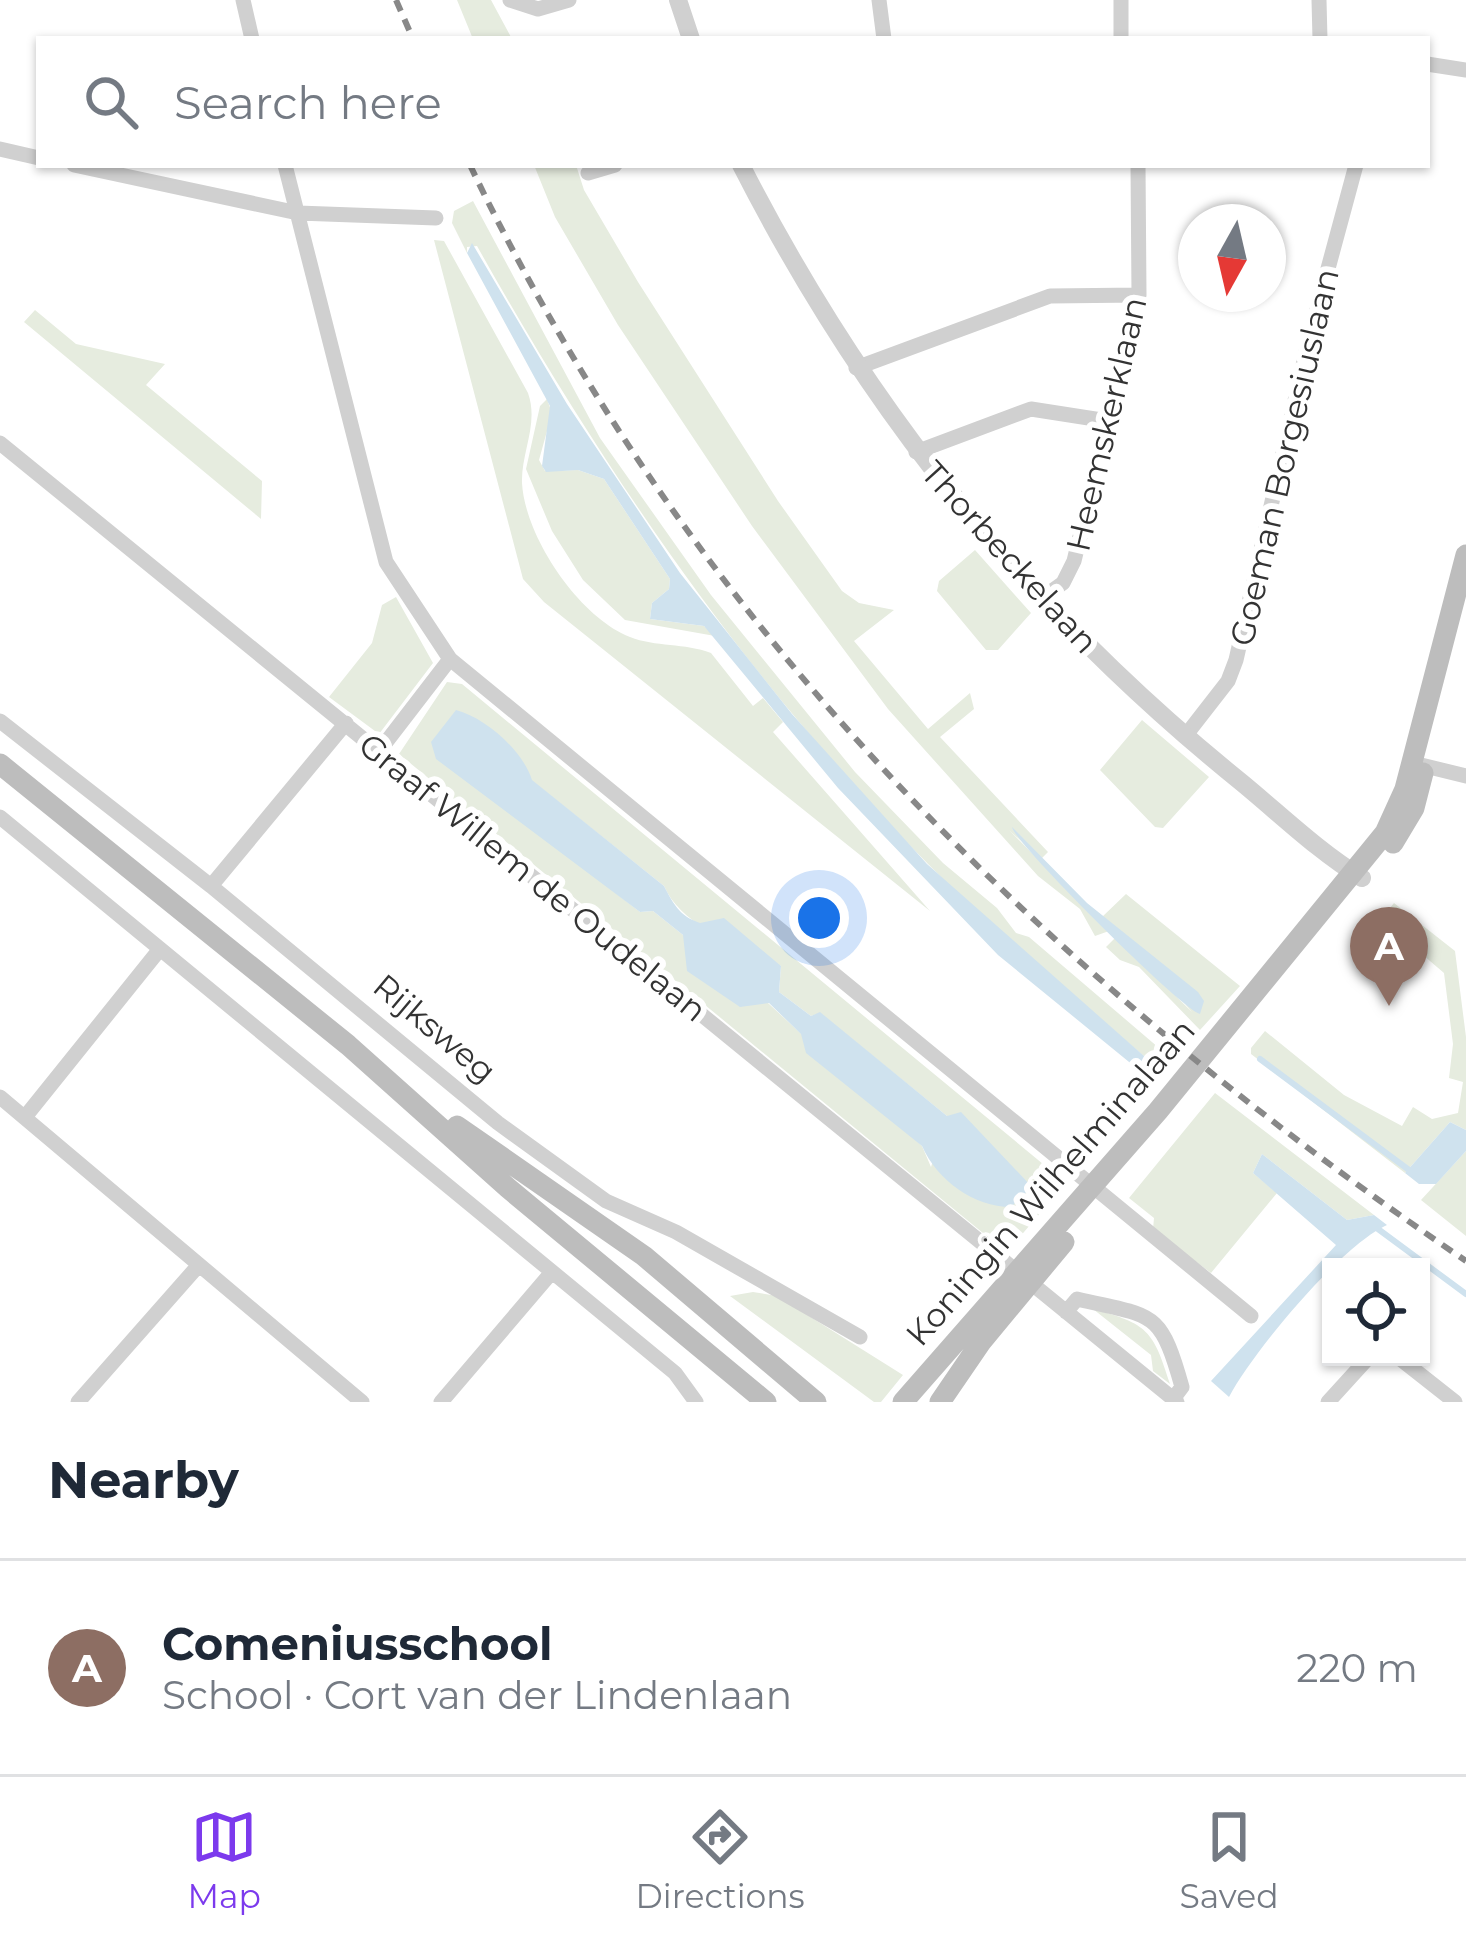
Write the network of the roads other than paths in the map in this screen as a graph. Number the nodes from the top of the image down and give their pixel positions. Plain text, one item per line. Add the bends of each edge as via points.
1 (243, 0) edge
2 (510, 0) edge
3 (568, 0) edge
4 (678, 0) edge
5 (879, 0) edge
6 (1121, 0) edge
7 (1319, 0) edge
8 (251, 36) edge
9 (690, 36) edge
10 (884, 36) edge
11 (1121, 36) edge
12 (1320, 36) edge
13 (1430, 64) edge
14 (1466, 70) edge
15 (0, 149) edge
16 (36, 157) edge
17 (88, 168) edge
18 (286, 168) edge
19 (605, 168) edge
20 (743, 168) edge
21 (1138, 168) edge
22 (1355, 168) edge
23 (588, 173) dead end
24 (298, 213) junction
25 (436, 218) dead end
26 (1139, 295) junction
27 (856, 368) junction
28 (1108, 421) junction
29 (0, 443) edge
30 (916, 452) junction
31 (1466, 555) edge
32 (1042, 598) junction
33 (450, 659) junction
34 (0, 721) edge
35 (346, 723) junction
36 (1186, 735) junction
37 (380, 750) junction
38 (0, 764) edge
39 (1418, 764) junction
40 (1466, 776) edge
41 (0, 817) edge
42 (1358, 876) junction
43 (211, 886) junction
44 (160, 949) junction
45 (402, 1090) junction
46 (0, 1097) edge
47 (25, 1117) junction
48 (1099, 1190) junction
49 (198, 1266) junction
50 (552, 1272) junction
51 (1023, 1279) junction
52 (1066, 1312) junction
53 (1252, 1316) dead end
54 (860, 1337) dead end
55 (1361, 1366) edge
56 (1409, 1366) edge
57 (1174, 1400) edge
58 (78, 1402) edge
59 (362, 1402) edge
60 (441, 1402) edge
61 (696, 1402) edge
62 (766, 1402) edge
63 (817, 1402) edge
64 (903, 1402) edge
65 (940, 1402) edge
66 (1328, 1402) edge
67 (1455, 1402) edge

1 - 8 street
2 - 3 street via 538,8
4 - 9 street
5 - 10 street
6 - 11 street
7 - 12 street
13 - 14 street
15 - 16 street
17 - 24 street
18 - 24 street
19 - 23 street
20 - 27 street, Thorbeckelaan
21 - 26 street, Heemskerklaan
22 - 36 street, Goeman Borgesiuslaan via 1236,660
24 - 25 street
24 - 33 street via 386,562
26 - 27 street via 1050,296
26 - 28 street, Heemskerklaan
27 - 30 street, Thorbeckelaan
28 - 30 street via 1031,409
28 - 32 street, Heemskerklaan via 1070,574
29 - 35 street, Graaf Willem de Oudelaan
30 - 32 street, Thorbeckelaan
31 - 39 main road, Koningin Wilhelminalaan
32 - 36 street, Thorbeckelaan
33 - 37 street
33 - 48 street
34 - 43 street, Rijksweg
35 - 37 street, Graaf Willem de Oudelaan
35 - 43 street
36 - 42 street, Thorbeckelaan
37 - 51 street, Graaf Willem de Oudelaan
38 - 45 main road, Rijksweg
39 - 40 street
39 - 42 main road, Koningin Wilhelminalaan via 1407,822
41 - 44 street
42 - 48 main road, Koningin Wilhelminalaan
43 - 54 street, Rijksweg via 498,1123 607,1202 676,1232
44 - 47 street
44 - 50 street
45 - 62 main road, Rijksweg
45 - 63 main road, Rijksweg via 628,1244
46 - 47 street
47 - 49 street
48 - 51 main road, Koningin Wilhelminalaan
48 - 53 street
49 - 58 street
49 - 59 street
50 - 60 street
50 - 61 street via 676,1373
51 - 52 street, Graaf Willem de Oudelaan
51 - 64 main road, Koningin Wilhelminalaan
51 - 65 main road, Koningin Wilhelminalaan
52 - 57 street, Graaf Willem de Oudelaan
52 - 57 street, Graaf Willem de Oudelaan via 1076,1299 1147,1315 1167,1332 1182,1387
55 - 66 street
56 - 67 street

